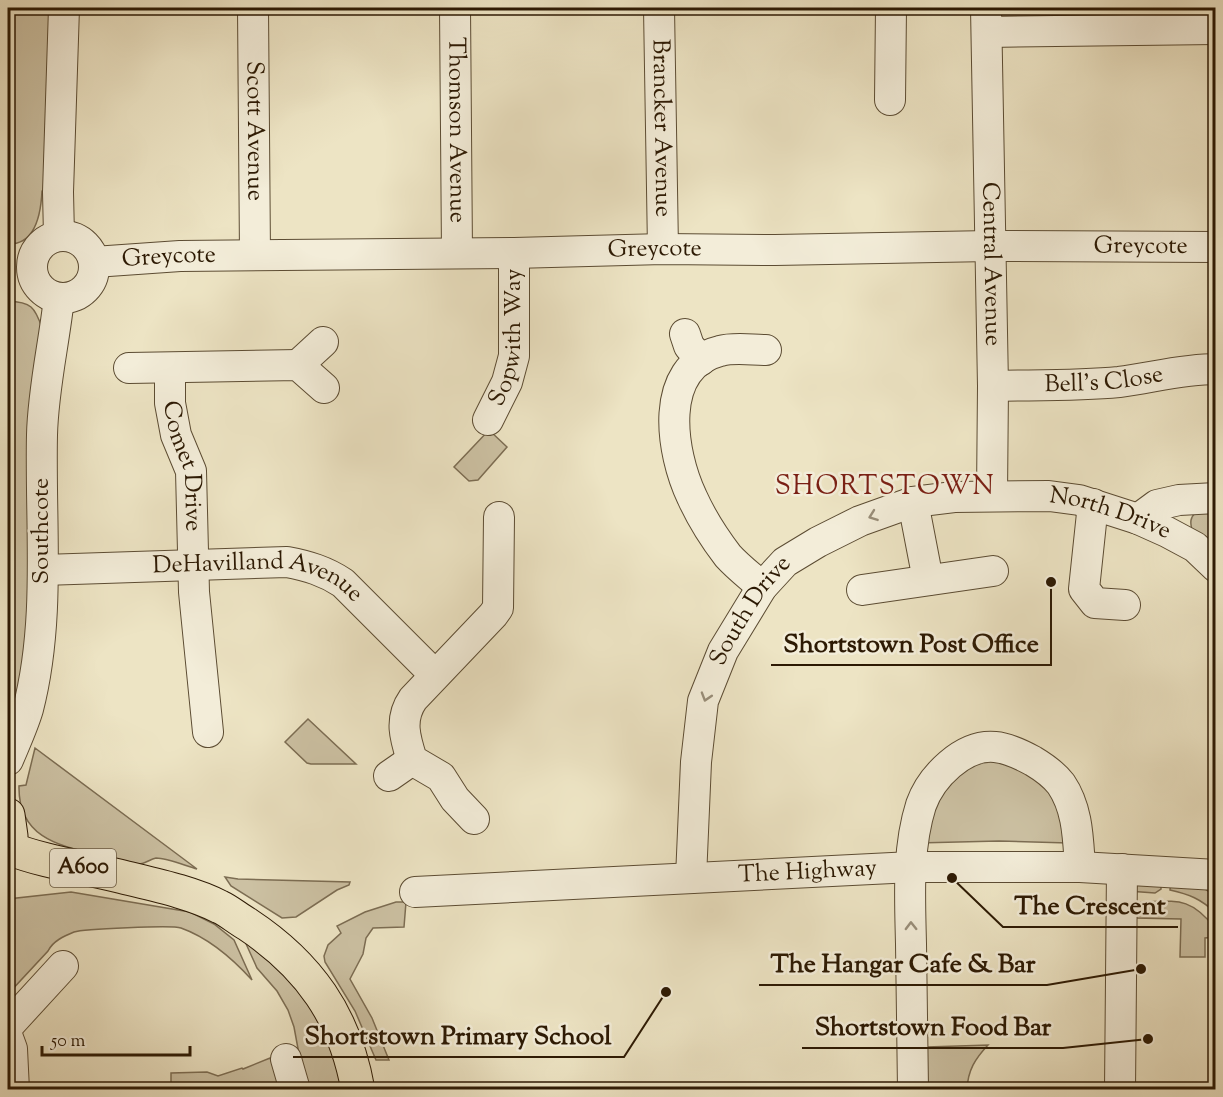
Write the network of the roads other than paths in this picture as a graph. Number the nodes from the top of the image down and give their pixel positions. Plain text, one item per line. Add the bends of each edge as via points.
1 (64, 8) edge
2 (254, 8) edge
3 (455, 8) edge
4 (659, 8) edge
5 (891, 8) edge
6 (987, 20) edge
7 (1215, 29) edge
8 (890, 100) dead end
9 (59, 236) junction
10 (990, 246) junction
11 (1215, 247) edge
12 (663, 249) junction
13 (458, 253) junction
14 (514, 253) junction
15 (255, 255) junction
16 (94, 262) junction
17 (19, 267) edge
18 (59, 298) junction
19 (684, 334) dead end
20 (323, 342) dead end
21 (766, 350) dead end
22 (701, 360) junction
23 (298, 365) junction
24 (129, 368) dead end
25 (170, 368) junction
26 (1215, 369) edge
27 (993, 386) junction
28 (324, 388) dead end
29 (488, 420) dead end
30 (992, 495) junction
31 (1215, 498) edge
32 (913, 502) junction
33 (1093, 504) junction
34 (500, 517) dead end
35 (1138, 519) junction
36 (194, 565) junction
37 (1215, 567) edge
38 (43, 570) junction
39 (993, 571) dead end
40 (928, 580) junction
41 (762, 587) junction
42 (862, 590) dead end
43 (1125, 605) dead end
44 (435, 675) junction
45 (208, 732) dead end
46 (8, 760) edge
47 (8, 815) edge
48 (474, 819) dead end
49 (8, 849) edge
50 (912, 867) junction
51 (1080, 867) junction
52 (1122, 869) junction
53 (692, 878) junction
54 (1211, 878) edge
55 (415, 892) dead end
56 (63, 966) dead end
57 (8, 1026) edge
58 (8, 1038) edge
59 (286, 1059) dead end
60 (14, 1089) edge
61 (295, 1089) edge
62 (358, 1089) edge
63 (913, 1089) edge
64 (1120, 1089) edge

1 - 9 street
2 - 15 street, Scott Avenue
3 - 13 street, Thomson Avenue
4 - 12 street, Brancker Avenue
5 - 8 street
6 - 7 street
6 - 10 street, Central Avenue
9 - 16 street via 83,244
9 - 17 street via 40,245
10 - 11 street, Greycote
10 - 12 street, Greycote
10 - 27 street, Central Avenue
12 - 14 street, Greycote
13 - 14 street, Greycote
13 - 15 street, Greycote
14 - 29 street, Sopwith Way via 513,356 507,382
15 - 16 street, Greycote
16 - 18 street via 92,279 84,291
17 - 18 street via 48,295
18 - 38 street, Southcote via 42,433
19 - 22 street
20 - 23 street
21 - 22 street via 721,350
22 - 41 street via 683,379 676,394 677,449 692,497 709,526 728,556
23 - 25 street, Comet Drive
23 - 28 street
24 - 25 street, Comet Drive
25 - 36 street, Comet Drive via 170,403 176,435 191,471
26 - 27 street, Bell's Close via 1109,383
27 - 30 street, Central Avenue
30 - 32 street, South Drive
30 - 33 street, North Drive via 1049,496
31 - 35 street via 1157,505
32 - 40 street
32 -> 41 street, South Drive via 860,521 818,542 785,562
33 - 35 street, North Drive
33 - 43 street via 1084,589 1095,603
34 - 44 street via 498,608
35 - 37 street, North Drive via 1195,547
36 - 38 street, DeHavilland Avenue
36 - 44 street, DeHavilland Avenue via 287,562 327,573 343,583
36 - 45 street, Comet Drive
38 - 46 street, Southcote via 36,675
39 - 40 street
40 - 42 street
41 -> 53 street, South Drive via 723,651 703,701 696,762
44 - 48 street via 406,709 401,768 441,777
47 - 49 main road
49 - 62 main road, A600 via 159,887 221,907 270,941 307,975 344,1034
50 - 51 street, The Highway
50 - 51 street via 914,834 932,782 971,751 994,747 1043,767 1060,783 1078,830
50 - 53 street, The Highway
63 -> 50 street
51 - 52 street, The Highway
52 - 54 street, The Highway
52 - 64 street
53 - 55 street, The Highway
56 - 57 street
58 - 60 street
59 - 61 street

